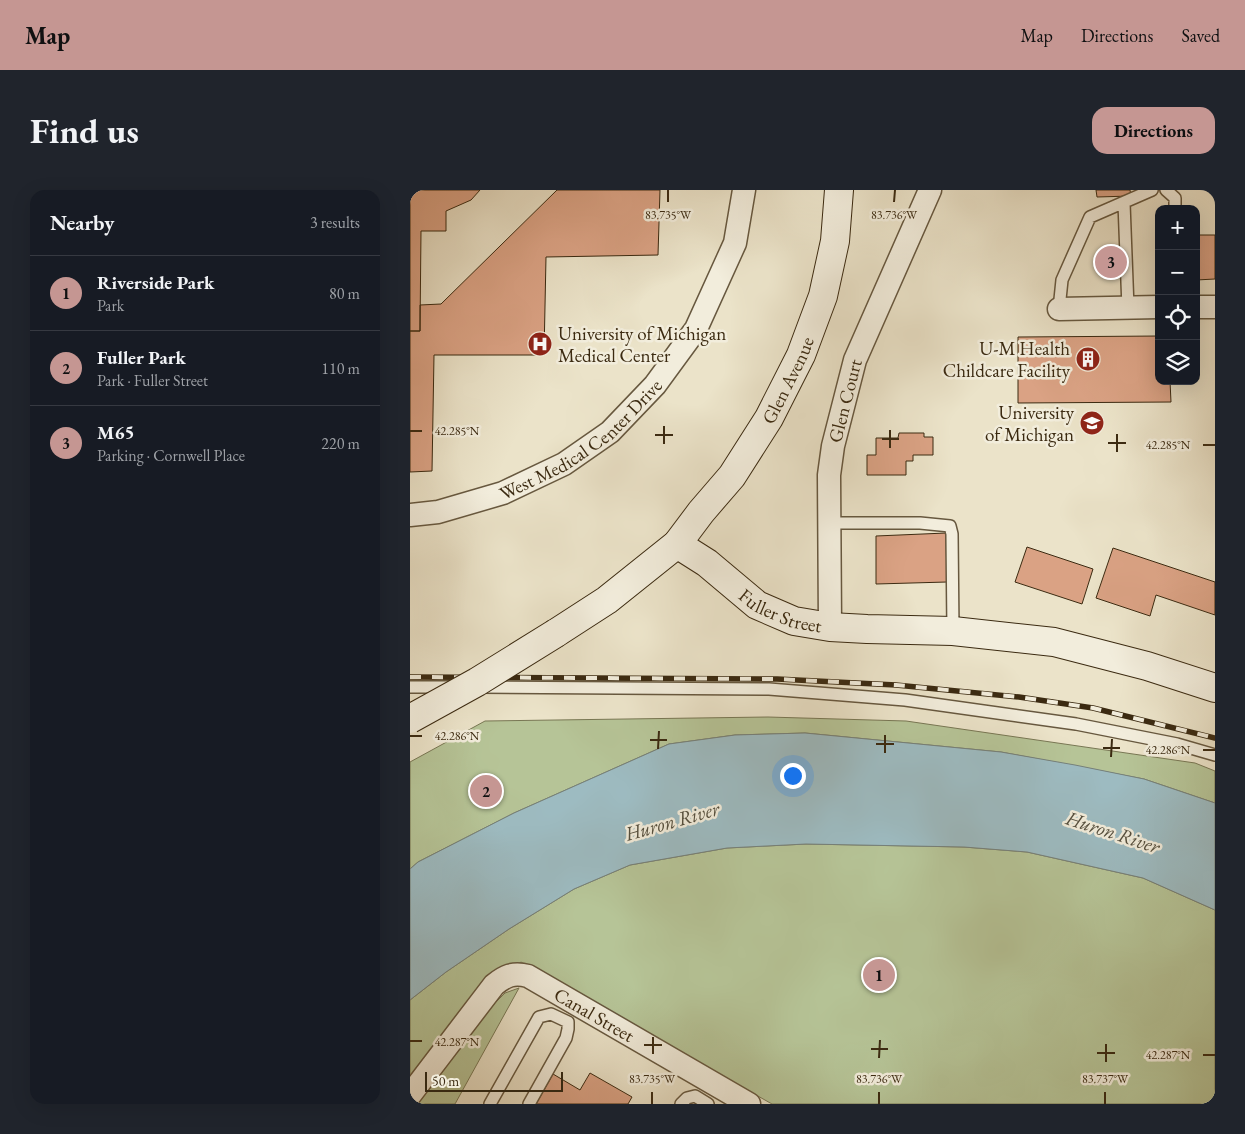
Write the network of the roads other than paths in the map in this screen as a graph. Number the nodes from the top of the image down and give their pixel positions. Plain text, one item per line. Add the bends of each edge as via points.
1 (744, 190) edge
2 (839, 190) edge
3 (930, 190) edge
4 (1152, 190) edge
5 (1166, 190) edge
6 (1124, 203) junction
7 (1175, 205) edge
8 (1215, 306) edge
9 (1155, 307) edge
10 (1200, 307) edge
11 (1128, 308) junction
12 (1059, 309) joint
13 (410, 515) edge
14 (829, 524) junction
15 (677, 544) junction
16 (830, 627) junction
17 (953, 631) junction
18 (410, 687) edge
19 (1215, 688) edge
20 (410, 719) edge
21 (1215, 755) edge
22 (410, 1095) edge
23 (490, 1104) edge
24 (530, 1104) edge
25 (681, 1104) edge
26 (708, 1104) edge
27 (750, 1104) edge

1 - 13 street, West Medical Center Drive via 735,243 696,329 655,385 610,432 564,464 504,493 438,512
2 - 15 main road, Glen Avenue via 835,241 823,296 801,355 769,418 732,476
3 - 14 street, Glen Court via 855,360 833,446 829,475
4 - 6 lane
5 - 7 lane via 1175,198
6 - 11 lane
6 - 12 lane via 1090,217 1062,280
8 - 10 street
9 - 11 street
11 - 12 street
14 - 16 street, Glen Court
14 - 17 lane via 920,523 950,526
15 - 16 main road, Fuller Street via 757,605 794,621
15 - 20 main road, bridge via 606,600 556,633
16 - 17 main road, Fuller Street
17 - 19 main road, Fuller Street via 1054,642
18 - 21 lane via 769,689 905,700 1076,724
22 - 27 street, Canal Street via 494,985 503,977 517,973 528,976
23 - 24 lane via 539,1017 551,1014 568,1022 566,1038
25 - 26 lane via 695,1096

